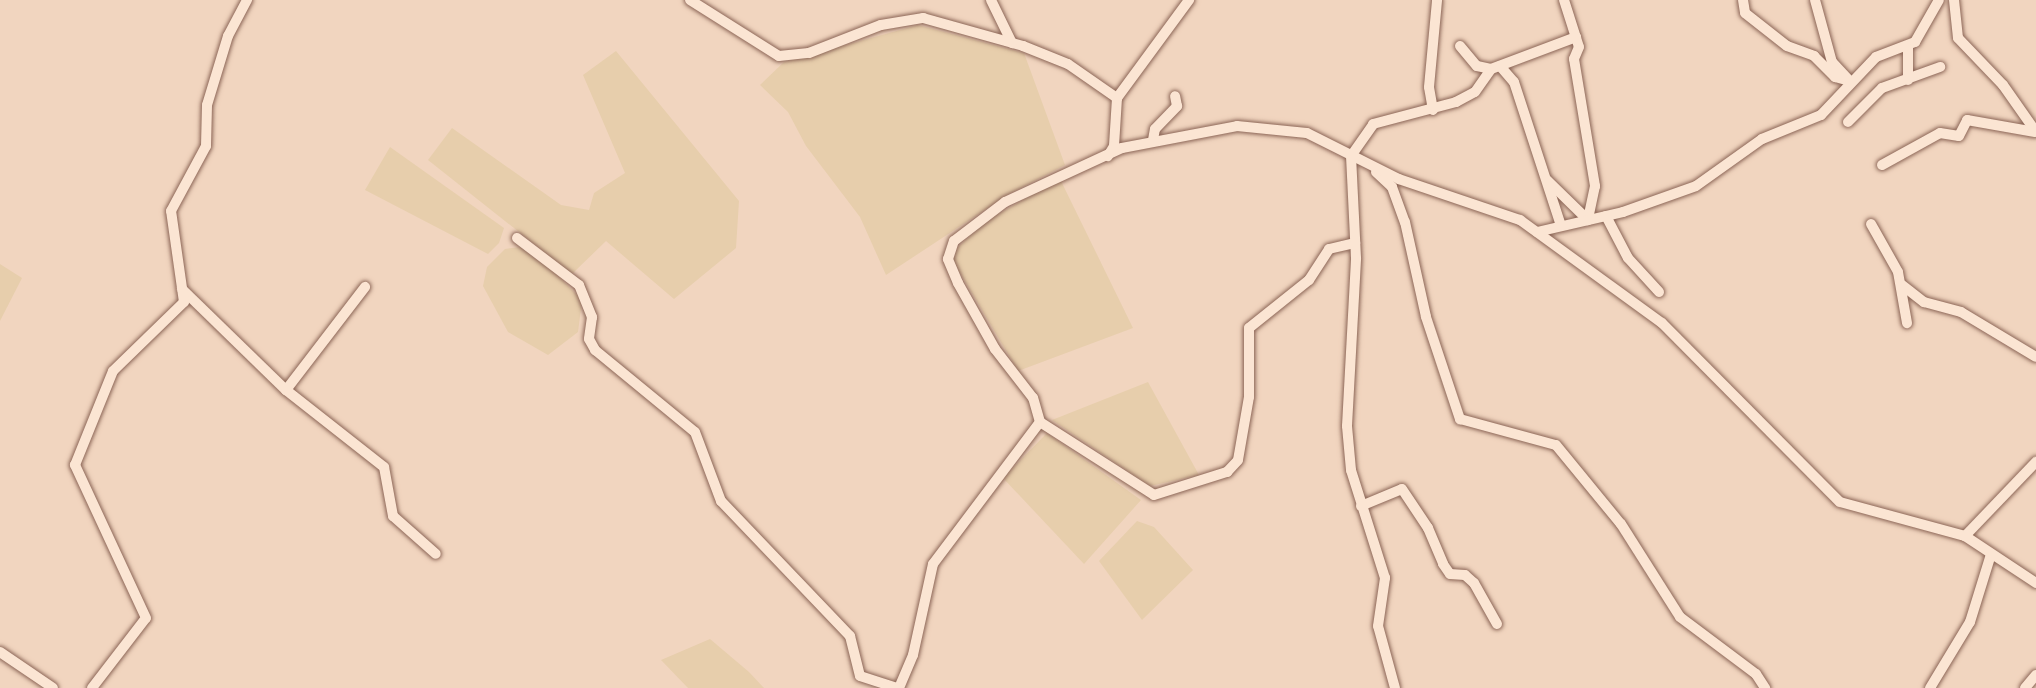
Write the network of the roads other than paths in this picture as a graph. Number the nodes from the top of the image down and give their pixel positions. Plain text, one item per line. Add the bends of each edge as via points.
1 (247, 0) edge
2 (690, 0) edge
3 (991, 0) edge
4 (1189, 0) edge
5 (1437, 0) edge
6 (1564, 0) edge
7 (1743, 0) edge
8 (1815, 0) edge
9 (1939, 0) edge
10 (1954, 0) edge
11 (1576, 37) junction
12 (1012, 43) junction
13 (1460, 46) dead end
14 (1908, 47) junction
15 (1496, 67) junction
16 (1940, 67) dead end
17 (1908, 80) junction
18 (1850, 81) junction
19 (1175, 96) dead end
20 (1116, 98) junction
21 (1432, 110) junction
22 (1848, 122) dead end
23 (2036, 132) edge
24 (1153, 140) junction
25 (1107, 156) junction
26 (1351, 156) junction
27 (1882, 165) dead end
28 (1372, 167) junction
29 (1547, 180) junction
30 (1606, 216) junction
31 (1588, 220) junction
32 (1871, 224) dead end
33 (1561, 226) junction
34 (1537, 232) junction
35 (517, 238) dead end
36 (1355, 243) junction
37 (178, 285) junction
38 (1902, 285) junction
39 (365, 287) dead end
40 (1659, 292) dead end
41 (1906, 323) dead end
42 (2036, 357) edge
43 (286, 390) junction
44 (1040, 422) junction
45 (2034, 465) edge
46 (1361, 506) junction
47 (1965, 536) junction
48 (436, 554) dead end
49 (1990, 554) junction
50 (2036, 583) edge
51 (1497, 624) dead end
52 (0, 652) edge
53 (2036, 675) edge
54 (53, 688) edge
55 (92, 688) edge
56 (898, 688) edge
57 (1395, 688) edge
58 (1765, 688) edge
59 (1930, 688) edge
60 (2025, 688) edge

1 - 37 street via 228,36 207,105 206,146 171,211
2 - 12 street via 779,56 809,53 881,25 923,18
3 - 12 street
4 - 20 street
5 - 21 street via 1429,87
6 - 11 street
7 - 18 street via 1745,13 1787,46 1814,56 1835,77
8 - 18 street via 1832,62
9 - 14 street via 1929,22
10 - 23 street via 1958,38 2003,85
11 - 15 street
11 - 31 street via 1574,59 1595,186
12 - 20 street via 1068,64
13 - 15 street via 1477,66
14 - 17 street
14 - 18 street via 1876,57
15 - 21 street via 1475,92
15 - 29 street via 1514,82
16 - 17 street
17 - 22 street via 1882,88
18 - 30 street via 1821,114 1762,139 1696,186
19 - 24 street via 1177,106 1155,129
20 - 25 street via 1114,146
21 - 26 street via 1373,124
23 - 27 street via 1967,120 1959,136 1940,133
24 - 25 street
24 - 26 street via 1273,126 1306,133
25 - 44 street via 1005,202 954,241 949,252 966,299 995,349 1033,398
26 - 28 street
26 - 36 street
28 - 34 street via 1503,210
28 - 58 street via 1392,187 1406,222 1426,317 1460,419 1556,445 1622,524 1680,617 1756,674
29 - 31 street
29 - 33 street
30 - 31 street
30 - 40 street via 1628,258
31 - 33 street
32 - 38 street
33 - 34 street
34 - 47 street via 1662,323 1840,502
35 - 56 street via 579,285 592,316 589,339 595,350 695,432 721,501 850,636 860,676
36 - 44 street via 1329,249 1309,280 1249,328 1249,397 1238,460 1227,472 1154,495
36 - 46 street via 1347,426
37 - 43 street
37 - 55 street via 180,311 112,371 77,458 76,475 146,618
38 - 41 street
38 - 42 street via 1924,302 1961,312
39 - 43 street
43 - 48 street via 384,467 393,516
44 - 56 street via 933,564 913,655
45 - 47 street
46 - 51 street via 1402,489 1428,528 1450,574 1465,574 1474,583
46 - 57 street via 1385,578 1378,626
47 - 49 street
49 - 50 street
49 - 59 street via 1970,622
52 - 54 street
53 - 60 street

